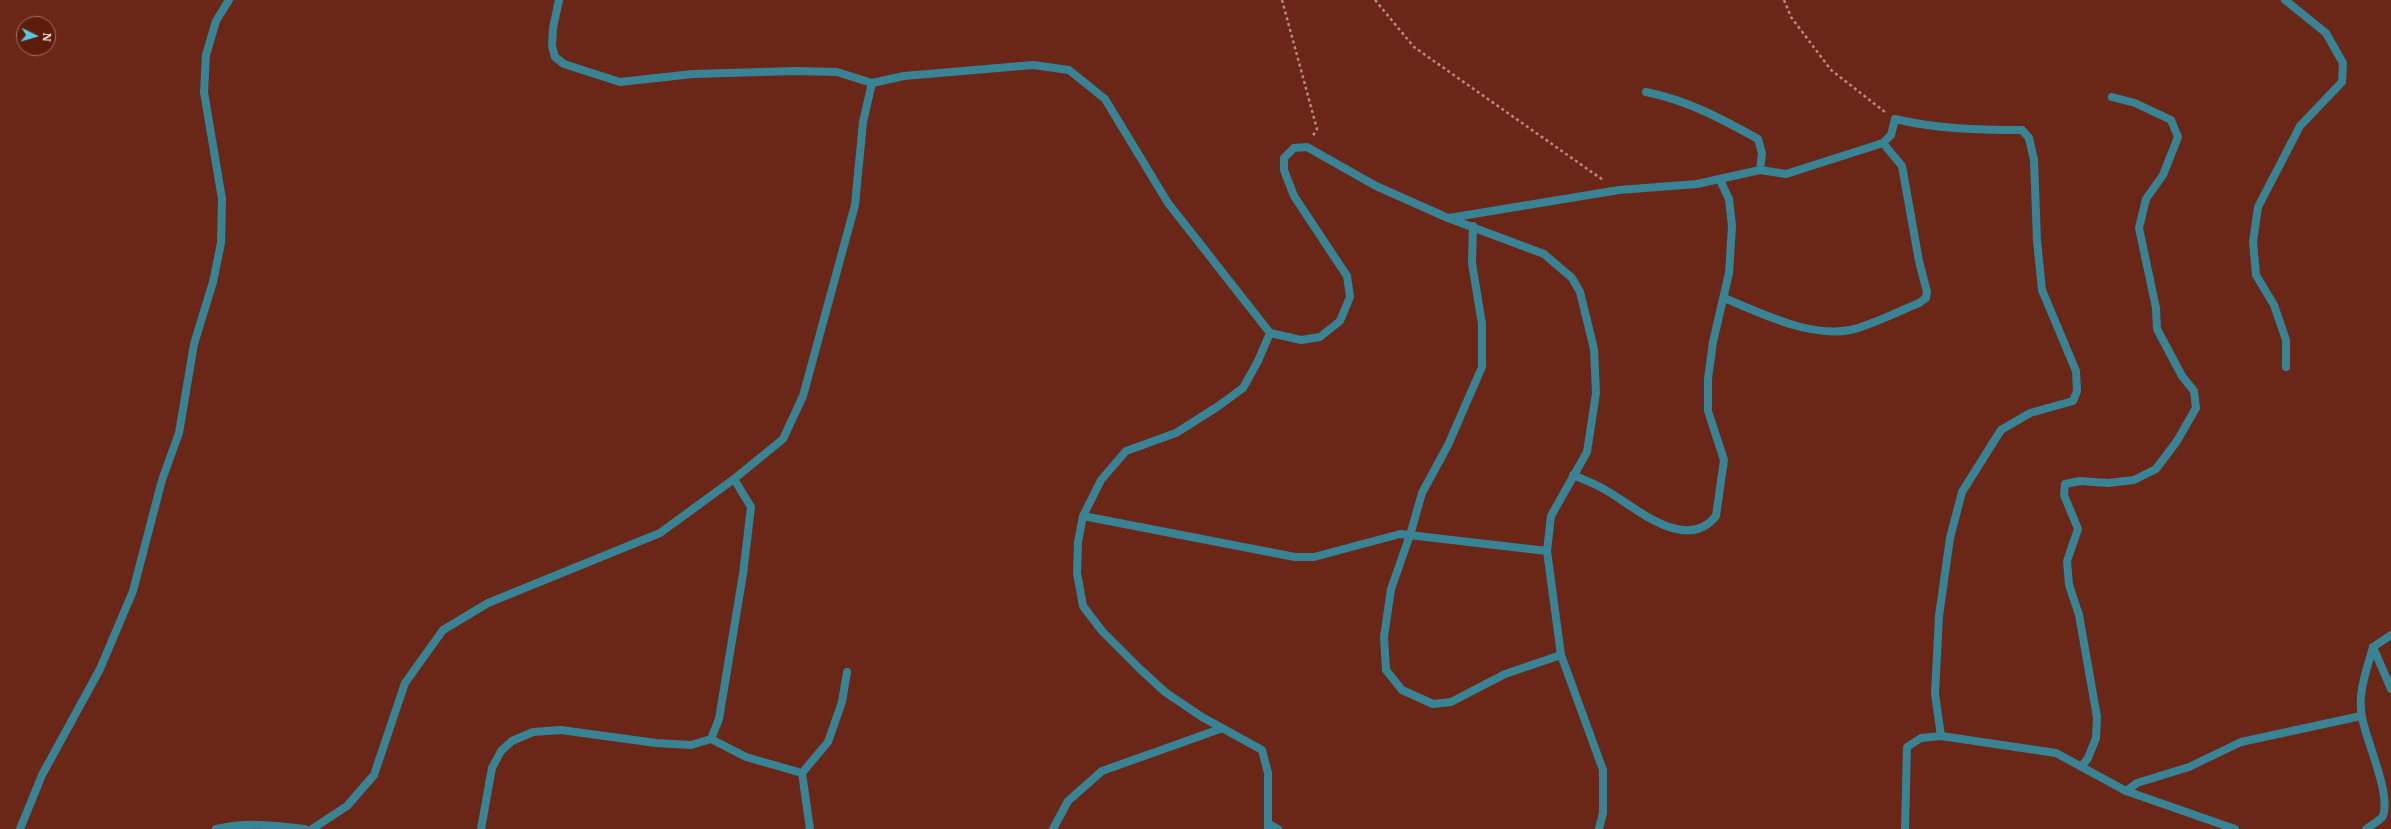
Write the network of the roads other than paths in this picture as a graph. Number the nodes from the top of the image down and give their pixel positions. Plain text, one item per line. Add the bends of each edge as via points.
1 (229, 0) edge
2 (559, 0) edge
3 (2285, 0) edge
4 (872, 83) junction
5 (1646, 92) dead end
6 (2112, 97) dead end
7 (1883, 143) junction
8 (1760, 170) junction
9 (1720, 180) junction
10 (1448, 218) junction
11 (1473, 226) junction
12 (1724, 298) junction
13 (1270, 333) junction
14 (2286, 367) dead end
15 (1573, 475) junction
16 (734, 479) junction
17 (1083, 516) junction
18 (1410, 535) junction
19 (1547, 552) junction
20 (2391, 636) edge
21 (2373, 648) junction
22 (1561, 655) junction
23 (847, 672) dead end
24 (2391, 688) edge
25 (2361, 716) junction
26 (1220, 729) junction
27 (1942, 736) junction
28 (711, 739) junction
29 (2082, 766) junction
30 (802, 773) junction
31 (2126, 791) junction
32 (1268, 826) edge
33 (20, 829) edge
34 (216, 829) edge
35 (305, 829) edge
36 (312, 829) edge
37 (481, 829) edge
38 (810, 829) edge
39 (1053, 829) edge
40 (1278, 829) edge
41 (1599, 829) edge
42 (1905, 829) edge
43 (2235, 829) edge
44 (2366, 829) edge

1 - 33 street via 216,21 206,55 204,92 222,199 221,243 213,282 194,344 179,433 162,480 134,591 100,669 42,775
2 - 4 street via 553,28 552,46 555,56 564,64 620,82 693,74 795,71 837,72
3 - 14 street via 2326,33 2343,63 2342,82 2300,126 2258,207 2253,242 2256,275 2274,305 2286,340
4 - 13 street via 904,76 1033,65 1069,70 1105,99 1168,203
4 - 16 street via 864,122 855,205 802,396 783,439
5 - 8 street via 1668,96 1712,114 1758,139 1762,153
6 - 29 street via 2135,103 2171,120 2178,137 2163,175 2146,199 2139,228 2146,254 2158,329 2168,352 2194,391 2196,408 2177,441 2156,469 2134,480 2108,483 2080,481 2065,484 2064,495 2078,529 2067,561 2068,585 2079,615 2097,717 2096,738
7 - 8 street via 1786,174
7 - 12 street via 1902,166 1927,292 1926,298 1850,330 1815,330 1791,325
7 - 27 street via 1891,135 1895,119 1967,130 2022,130 2029,138 2034,160 2042,290 2076,371 2077,391 2073,401 2030,413 2001,430 1962,492 1950,538 1939,616 1935,694
8 - 9 street
9 - 10 street via 1619,190
9 - 12 street via 1729,199 1732,226 1729,273
10 - 11 street
10 - 13 street via 1376,186 1307,147 1294,148 1284,158 1284,170 1294,196 1347,276 1350,297 1340,321 1320,336 1301,340
11 - 15 street via 1544,254 1572,278 1580,292 1594,349 1596,393 1587,452
11 - 18 street via 1472,263 1482,324 1482,367 1448,445 1422,493
12 - 15 street via 1713,342 1708,379 1708,411 1724,460 1716,516 1712,521 1694,530 1679,530 1641,513 1609,491
13 - 17 street via 1243,388 1176,433 1126,451 1101,480
15 - 19 street via 1551,516
16 - 28 street via 751,507 720,719
16 - 36 street via 660,533 488,603 443,630 405,682 374,775 347,806
17 - 18 street via 1295,557 1314,557 1400,534
17 - 26 street via 1078,542 1077,573 1083,606 1102,632 1165,692
18 - 19 street
18 - 22 street via 1392,589 1384,637 1386,670 1402,690 1433,704 1451,702 1505,674
19 - 22 street
20 - 21 street
21 - 24 street
21 - 25 street via 2363,684
22 - 41 street via 1602,770 1603,813
23 - 30 street via 842,702 828,742
25 - 31 street via 2241,742 2189,767 2137,783
25 - 44 street via 2388,802 2383,817
26 - 32 street via 1262,750 1268,773
26 - 39 street via 1102,771 1068,801
27 - 29 street via 2056,753
27 - 42 street via 1921,738 1907,747
28 - 30 street via 746,757
28 - 37 street via 691,745 656,743 561,730 533,732 507,746 492,768
29 - 31 street
30 - 38 street
31 - 43 street
32 - 40 street
34 - 35 street via 266,824

